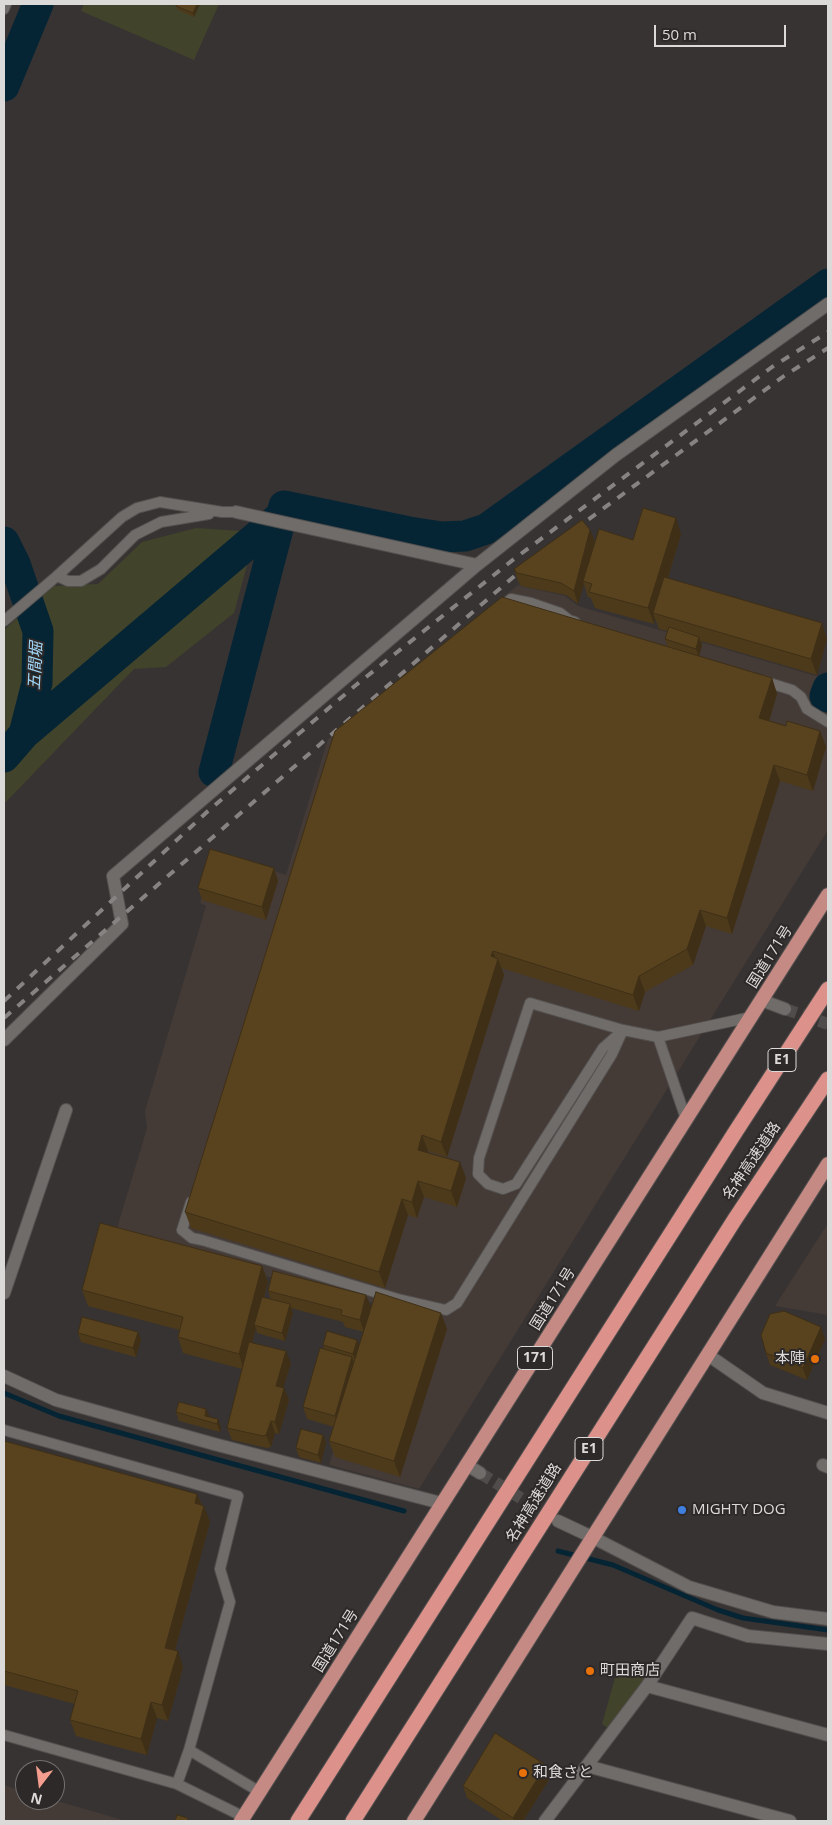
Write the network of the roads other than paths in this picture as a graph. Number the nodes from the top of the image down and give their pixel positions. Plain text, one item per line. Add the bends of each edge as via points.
1 (6, 4) edge
2 (4, 10) edge
3 (828, 304) edge
4 (222, 512) junction
5 (236, 512) joint
6 (477, 565) junction
7 (57, 576) junction
8 (488, 618) edge
9 (4, 621) edge
10 (588, 626) edge
11 (755, 679) edge
12 (828, 722) edge
13 (828, 895) edge
14 (828, 989) edge
15 (828, 993) edge
16 (761, 1000) junction
17 (785, 1009) tunnel mouth
18 (751, 1017) junction
19 (623, 1030) junction
20 (658, 1037) junction
21 (4, 1040) edge
22 (828, 1079) edge
23 (66, 1110) dead end
24 (686, 1119) junction
25 (736, 1131) junction
26 (828, 1164) edge
27 (193, 1194) edge
28 (4, 1293) edge
29 (708, 1356) junction
30 (4, 1376) edge
31 (828, 1413) edge
32 (4, 1430) edge
33 (467, 1465) junction
34 (480, 1473) tunnel mouth
35 (441, 1504) junction
36 (558, 1521) tunnel mouth
37 (592, 1536) junction
38 (828, 1619) edge
39 (828, 1644) edge
40 (647, 1686) junction
41 (4, 1735) edge
42 (828, 1735) edge
43 (189, 1750) junction
44 (587, 1766) junction
45 (177, 1784) junction
46 (260, 1792) junction
47 (245, 1820) edge
48 (298, 1821) edge
49 (353, 1821) edge
50 (414, 1821) edge
51 (545, 1821) edge
52 (790, 1821) edge

1 - 2 lane
3 - 6 street via 616,455
4 - 5 lane
4 - 7 lane via 161,522 134,535 101,569 82,581 68,581
4 - 7 lane via 160,502 137,508 122,517
5 - 6 street
6 - 21 street via 112,876 122,924
7 - 9 lane
8 - 10 lane via 511,599 560,612 569,620
11 - 12 lane via 792,690 801,697 807,709
13 - 16 highway, 国道171号 / 171
14 - 25 highway, 名神高速道路 / E1
15 - 25 highway, 名神高速道路 / E1
16 - 17 street
16 - 18 highway, 国道171号 / 171
18 - 20 lane
18 - 24 highway, 国道171号 / 171
19 - 19 lane via 530,1003 479,1158 478,1174 488,1184 503,1189 516,1184 603,1048
19 - 20 lane
19 - 27 lane via 612,1054 457,1303 446,1310 192,1238 182,1230
20 - 24 lane
22 - 49 highway, 名神高速道路 / E1 via 735,1218
23 - 28 street
24 - 33 highway, 国道171号 / 171
25 - 48 highway, 名神高速道路 / E1
26 - 29 highway
29 - 31 street via 763,1393
29 - 37 highway
30 - 35 street via 56,1400
32 - 43 lane via 238,1496 220,1569 230,1602
33 - 34 street
33 - 35 highway, 国道171号 / 171
35 - 46 highway, 国道171号 / 171
36 - 37 street
37 - 38 street via 690,1587 773,1612
37 - 50 highway
39 - 40 street via 748,1636 692,1618
40 - 42 street
40 - 44 street
41 - 45 lane
43 - 45 lane
43 - 46 lane
44 - 51 street
44 - 52 street
45 - 47 lane
46 - 47 highway, 国道171号 / 171

